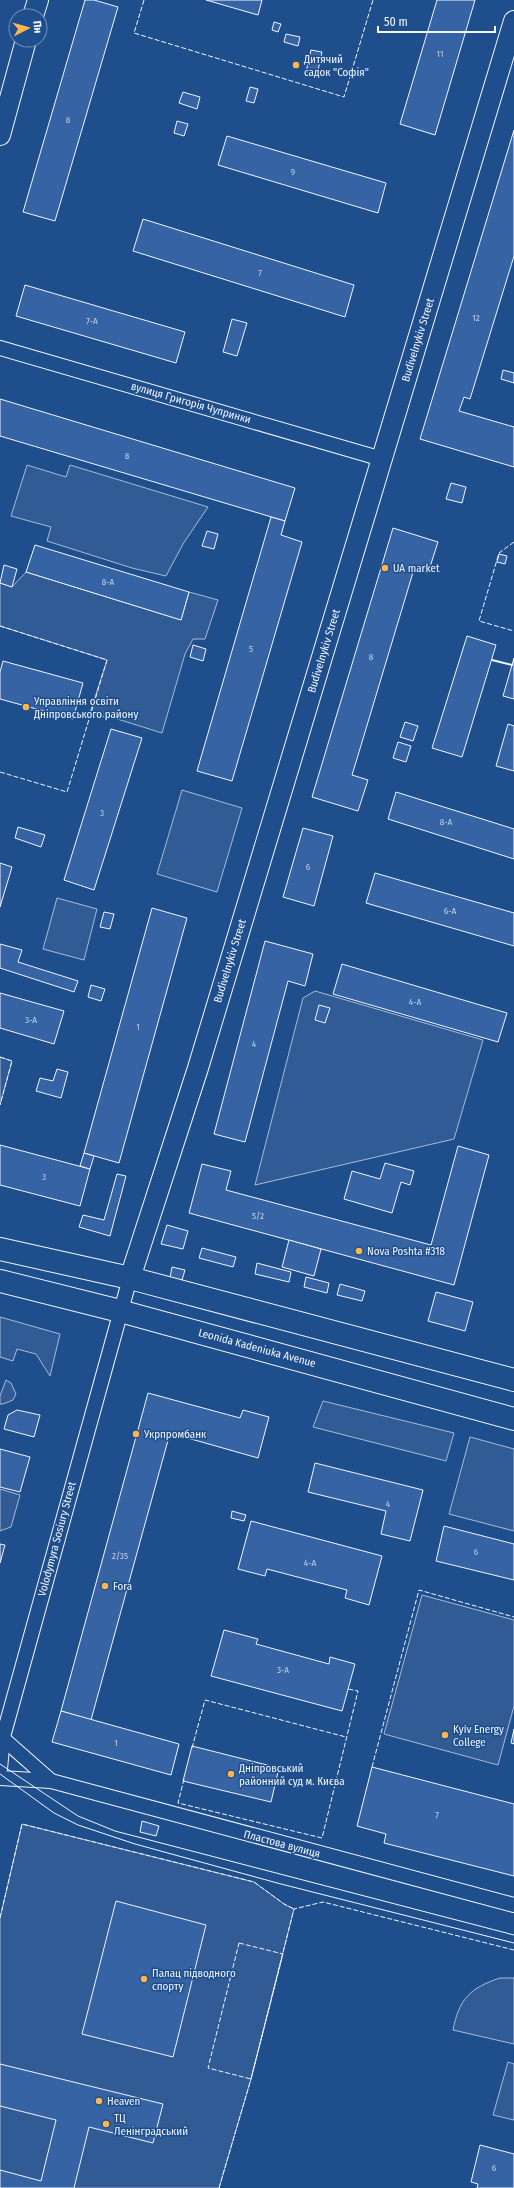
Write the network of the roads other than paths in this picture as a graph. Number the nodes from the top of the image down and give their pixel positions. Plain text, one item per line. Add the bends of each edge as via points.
1 (514, 21) edge
2 (24, 48) edge
3 (0, 134) edge
4 (0, 348) edge
5 (382, 458) junction
6 (0, 1249) edge
7 (130, 1278) junction
8 (0, 1281) edge
9 (120, 1311) junction
10 (514, 1380) edge
11 (514, 1419) edge
12 (2, 1737) edge
13 (0, 1769) edge
14 (0, 1778) edge
15 (50, 1781) junction
16 (514, 1905) edge

1 - 5 street, Budivelnykiv Street
2 - 3 street
4 - 5 street, вулиця Григорія Чупринки
5 - 7 street, Budivelnykiv Street via 198,1068
6 - 7 highway
7 - 9 street, Volodymyra Sosiury Street
7 - 10 highway
8 - 9 highway, Leonida Kadeniuka Avenue
9 - 11 highway, Leonida Kadeniuka Avenue
9 - 12 street, Volodymyra Sosiury Street
12 - 13 street, Volodymyra Sosiury Street
12 - 15 street, Пластова вулиця
14 - 15 street, Пластова вулиця
15 - 16 street, Пластова вулиця

